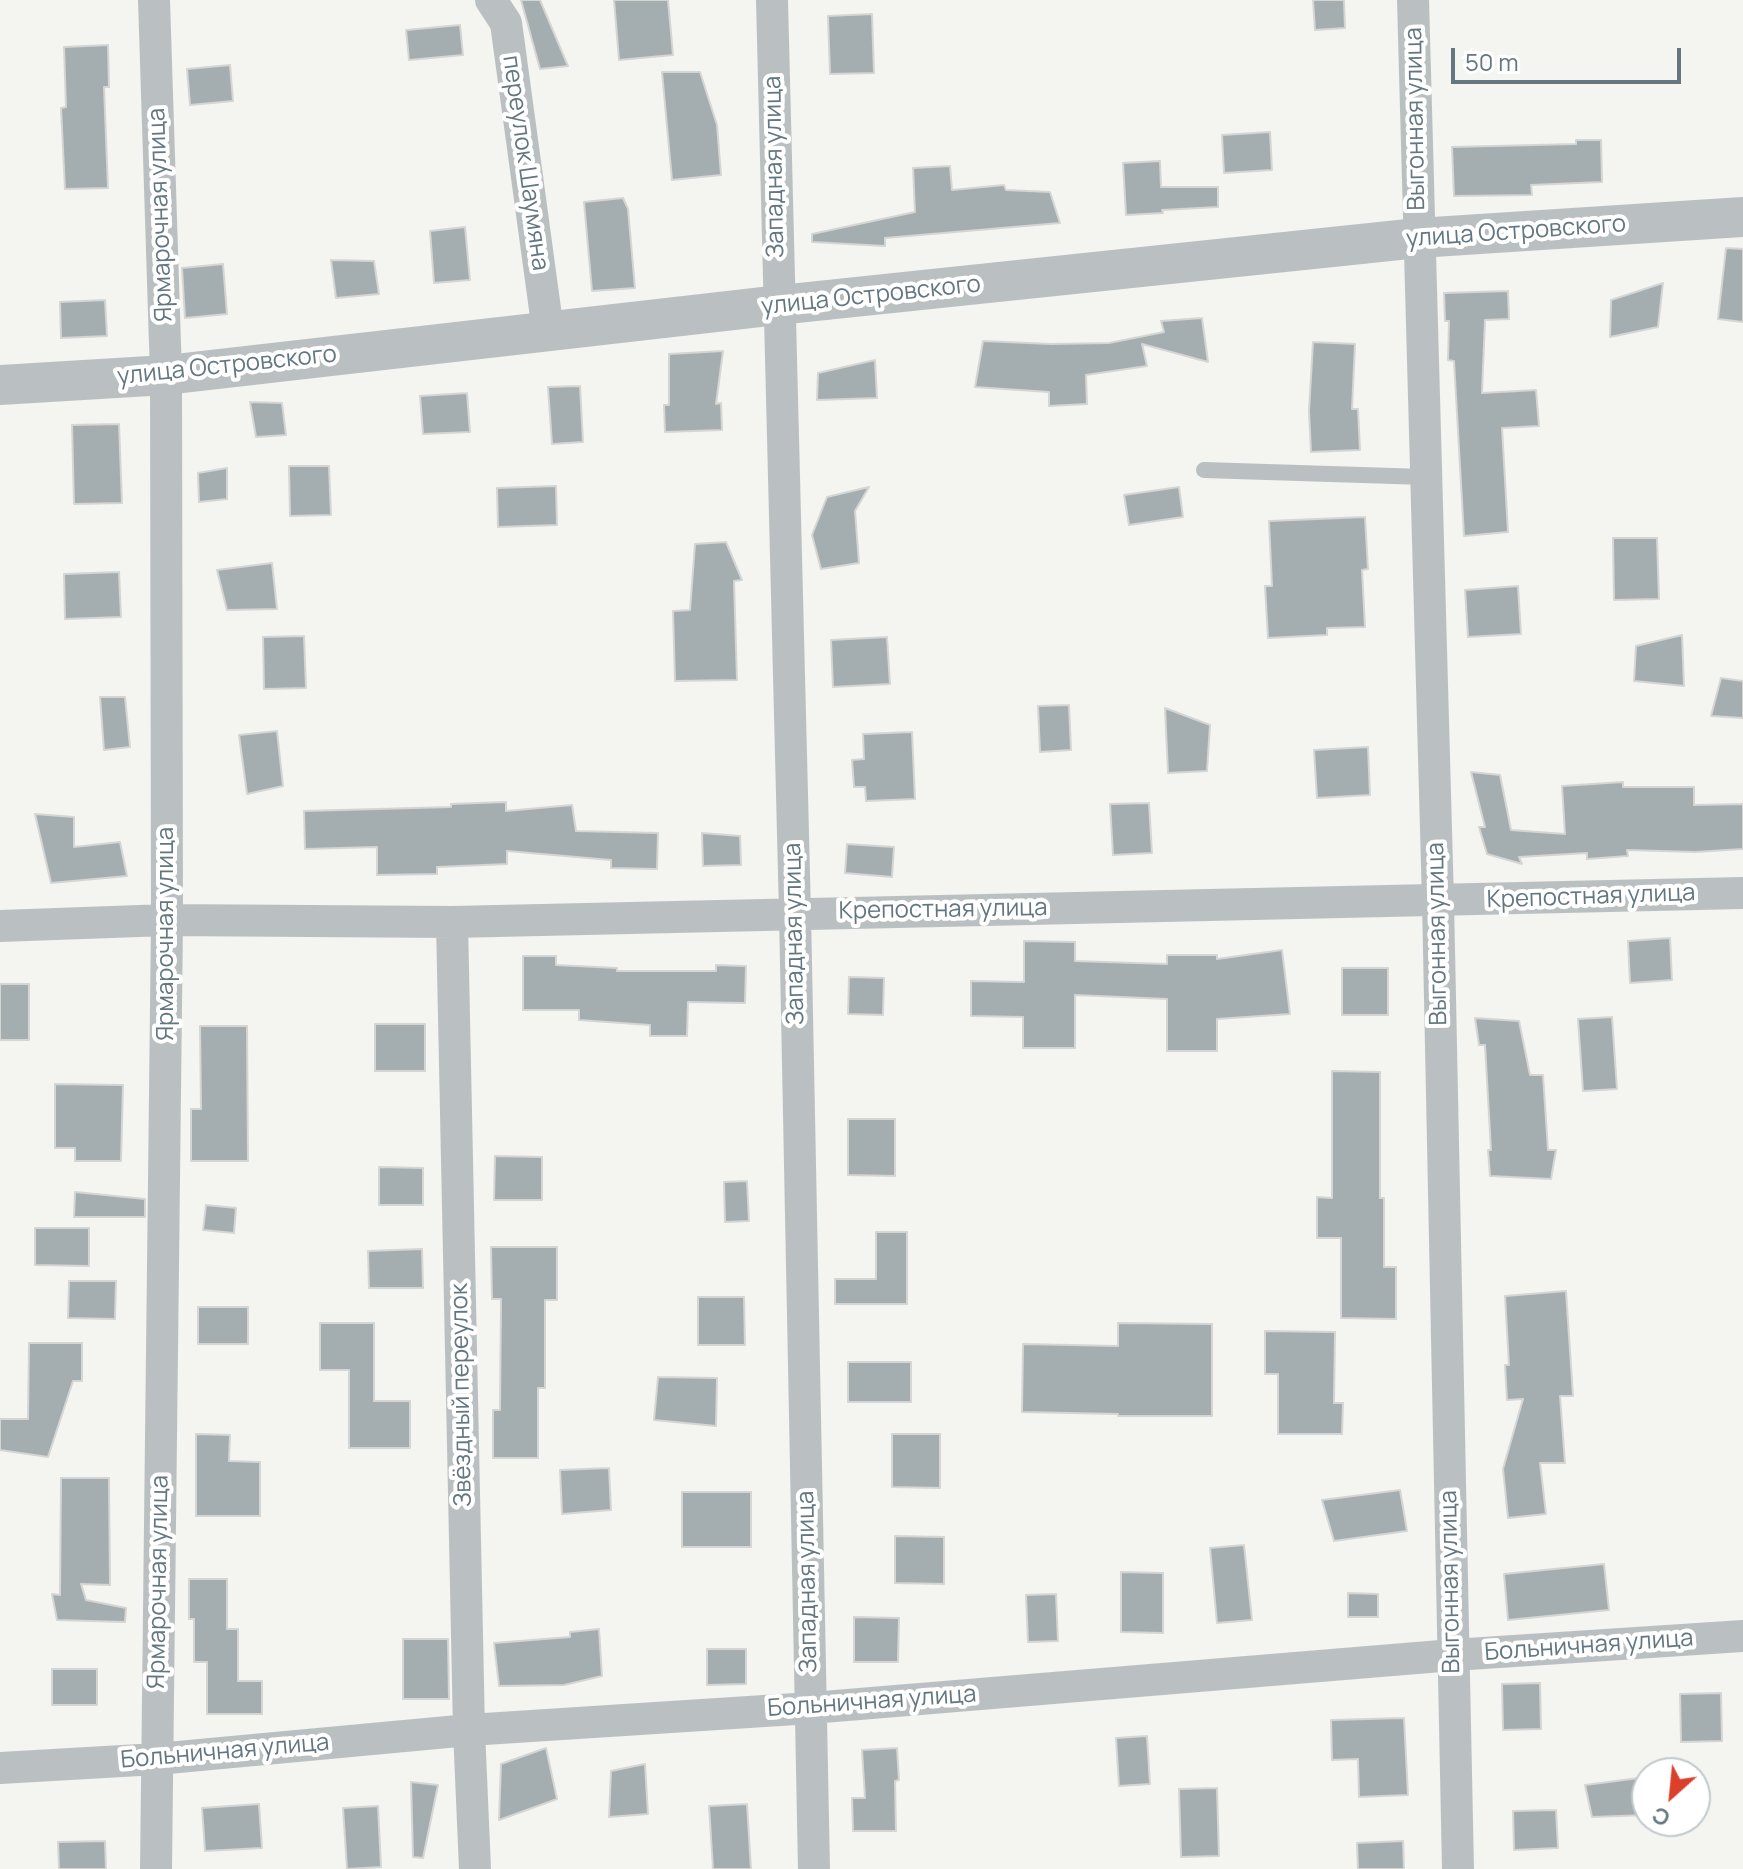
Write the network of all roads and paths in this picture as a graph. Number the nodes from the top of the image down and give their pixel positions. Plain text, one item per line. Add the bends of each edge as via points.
1 (154, 0) edge
2 (491, 0) edge
3 (772, 0) edge
4 (1413, 0) edge
5 (1743, 217) edge
6 (1418, 238) junction
7 (779, 305) junction
8 (548, 331) junction
9 (166, 375) junction
10 (0, 385) edge
11 (1204, 470) dead end
12 (1425, 477) junction
13 (1743, 893) edge
14 (1438, 901) junction
15 (795, 913) junction
16 (167, 920) junction
17 (452, 922) junction
18 (0, 926) edge
19 (1743, 1636) edge
20 (1453, 1655) junction
21 (811, 1708) junction
22 (469, 1730) junction
23 (157, 1759) junction
24 (0, 1768) edge
25 (156, 1869) edge
26 (475, 1869) edge
27 (814, 1869) edge
28 (1458, 1869) edge

1 - 9 street, Ярмарочная улица
2 - 8 street, переулок Шаумяна via 506,23
3 - 7 street, Западная улица
4 - 6 street, Выгонная улица
5 - 6 street, улица Островского
6 - 7 street, улица Островского
6 - 12 street, Выгонная улица
7 - 8 street, улица Островского
7 - 15 street, Западная улица
8 - 9 street, улица Островского
9 - 10 street, улица Островского
9 - 16 street, Ярмарочная улица
11 - 12 lane
12 - 14 street, Выгонная улица
13 - 14 street, Крепостная улица
14 - 15 street, Крепостная улица
14 - 20 street, Выгонная улица
15 - 17 street, Крепостная улица
15 - 21 street, Западная улица
16 - 17 street, Крепостная улица
16 - 18 street, Крепостная улица
16 - 23 street, Ярмарочная улица
17 - 22 street, Звёздный переулок
19 - 20 street, Больничная улица
20 - 21 street, Больничная улица
20 - 28 street, Выгонная улица
21 - 22 street, Больничная улица
21 - 27 street, Западная улица
22 - 23 street, Больничная улица
22 - 26 street, Звёздный переулок
23 - 24 street, Больничная улица
23 - 25 street, Ярмарочная улица

